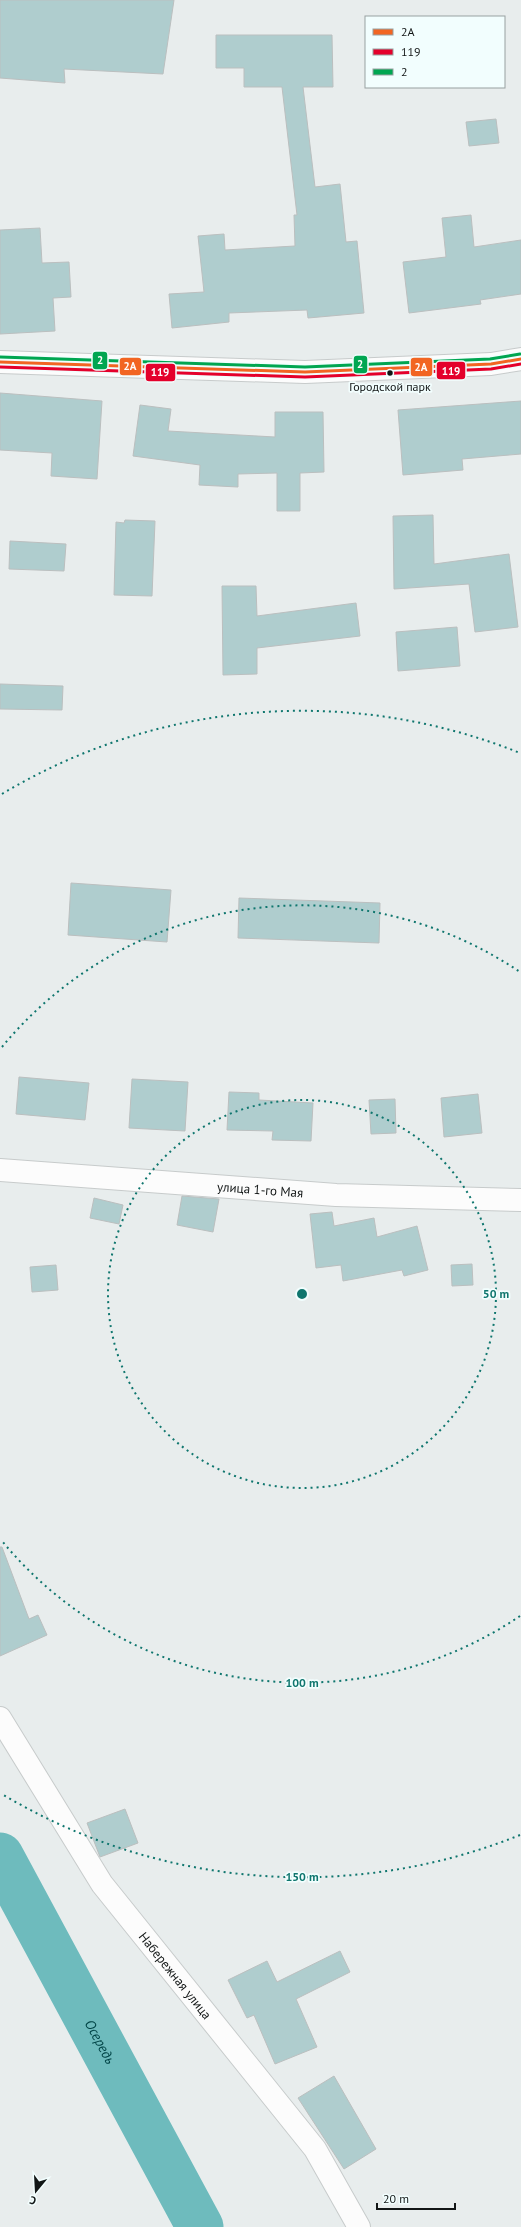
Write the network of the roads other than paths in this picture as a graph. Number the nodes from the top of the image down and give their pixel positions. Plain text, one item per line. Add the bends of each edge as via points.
1 (521, 360) edge
2 (0, 362) edge
3 (0, 1170) edge
4 (521, 1200) edge
5 (0, 1718) edge
6 (359, 2227) edge

1 - 2 street via 491,364 305,372
3 - 4 street, улица 1-го Мая via 336,1195
5 - 6 street, Набережная улица via 102,1884 315,2149

